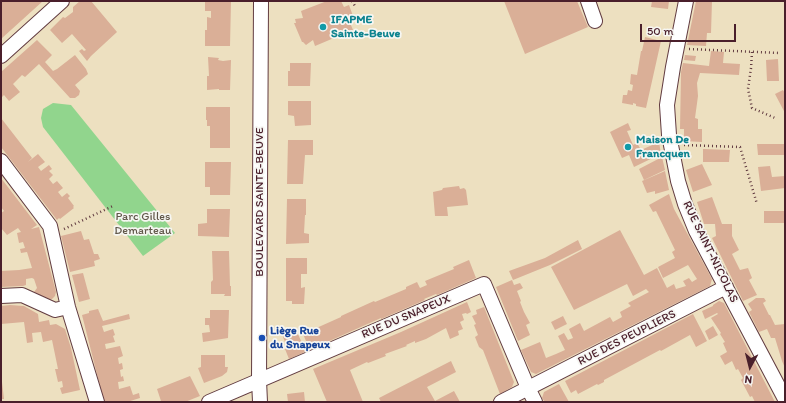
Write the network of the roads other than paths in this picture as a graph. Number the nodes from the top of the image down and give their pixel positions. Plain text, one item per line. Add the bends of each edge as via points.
1 (62, 1) edge
2 (261, 1) edge
3 (588, 1) edge
4 (686, 1) edge
5 (595, 21) dead end
6 (1, 56) edge
7 (1, 161) edge
8 (726, 287) junction
9 (1, 296) edge
10 (68, 307) junction
11 (258, 380) junction
12 (528, 388) junction
13 (785, 399) edge
14 (97, 402) edge
15 (209, 402) edge
16 (260, 402) edge
17 (501, 402) edge
18 (535, 402) edge

1 - 6 street
2 - 11 street, BOULEVARD SAINTE-BEUVE
3 - 5 street
4 - 8 street, RUE SAINT-NICOLAS via 670,83 667,105 668,128 680,189 688,212
7 - 10 street via 50,226
8 - 12 street, RUE DES PEUPLIERS
8 - 13 street, RUE SAINT-NICOLAS
9 - 10 street via 22,295 55,310
10 - 14 street
11 - 12 street, RUE DU SNAPEUX via 484,284
11 - 15 street, RUE DU SNAPEUX
11 - 16 street, BOULEVARD SAINTE-BEUVE
12 - 17 street, RUE DES PEUPLIERS
12 - 18 street, RUE DU SNAPEUX

